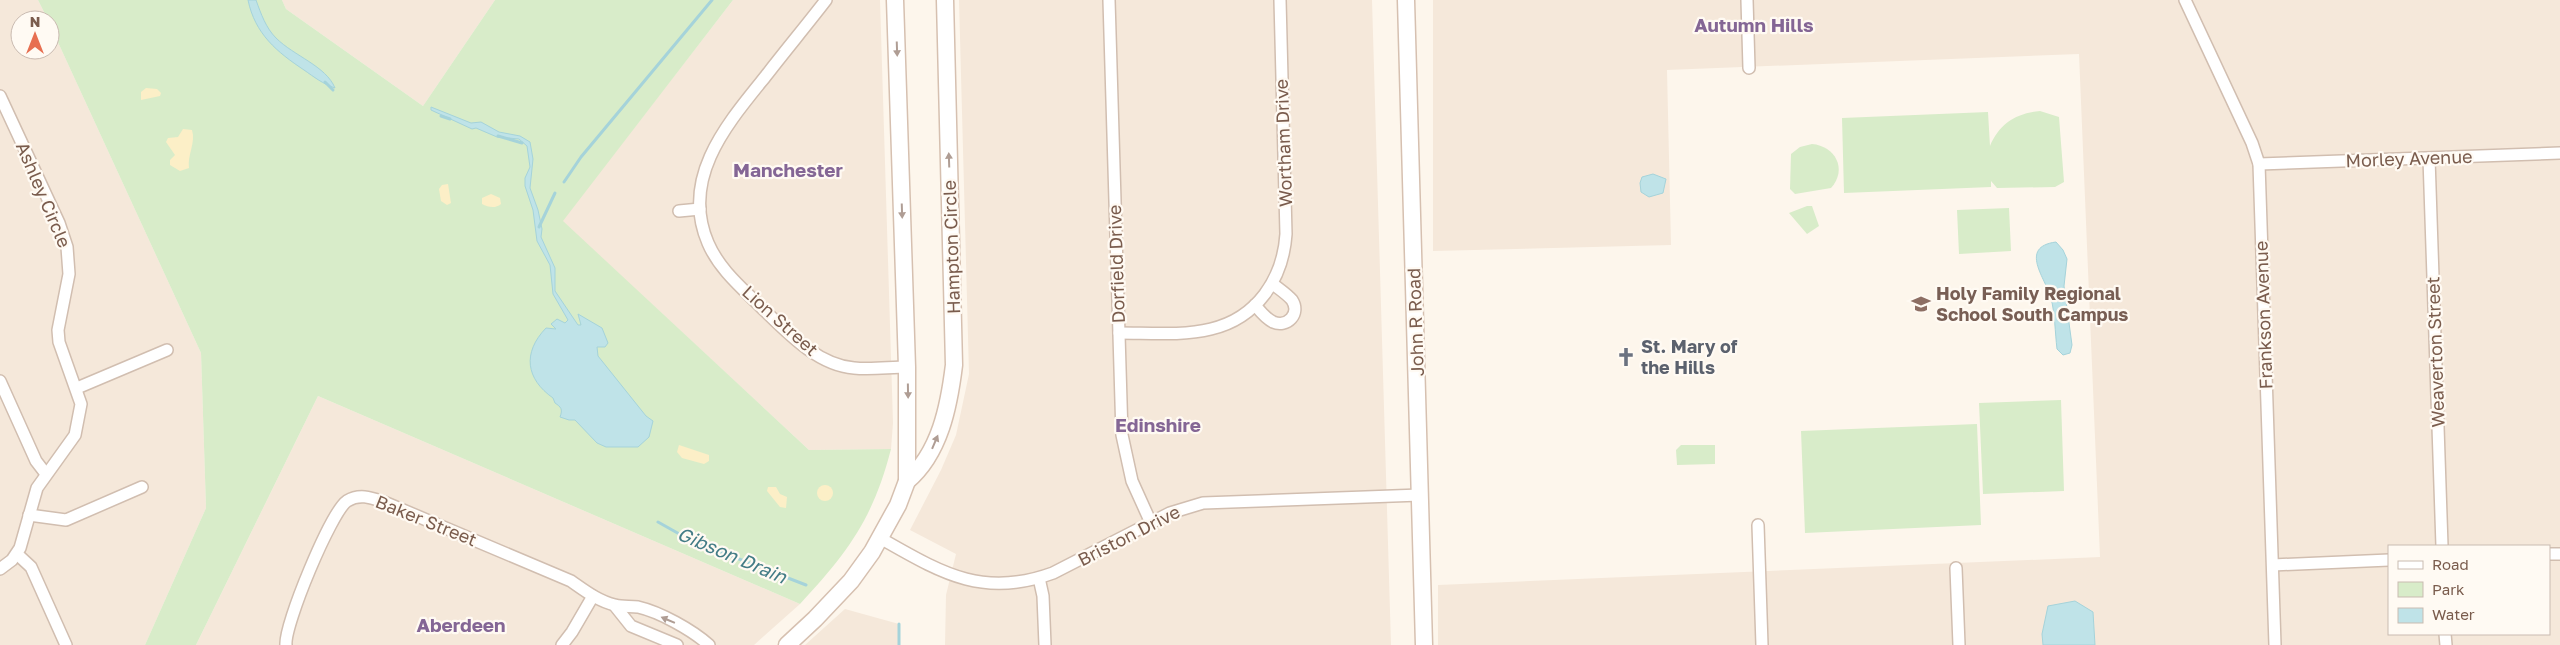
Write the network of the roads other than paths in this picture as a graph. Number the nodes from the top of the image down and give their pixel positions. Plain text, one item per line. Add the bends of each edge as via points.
1 (826, 0) edge
2 (895, 0) edge
3 (945, 0) edge
4 (1109, 0) edge
5 (1280, 0) edge
6 (1406, 0) edge
7 (1747, 0) edge
8 (2185, 0) edge
9 (1749, 68) dead end
10 (0, 96) edge
11 (2560, 153) edge
12 (2429, 158) junction
13 (2259, 164) junction
14 (700, 208) junction
15 (678, 211) dead end
16 (1273, 284) junction
17 (1255, 305) junction
18 (1119, 333) junction
19 (167, 350) dead end
20 (907, 367) junction
21 (0, 381) edge
22 (77, 388) junction
23 (46, 474) junction
24 (907, 481) junction
25 (142, 487) dead end
26 (1420, 495) junction
27 (30, 515) junction
28 (1152, 523) junction
29 (1758, 525) dead end
30 (880, 538) junction
31 (2442, 545) edge
32 (17, 554) junction
33 (2388, 560) edge
34 (2272, 565) junction
35 (1956, 568) dead end
36 (0, 569) edge
37 (1039, 578) junction
38 (593, 596) junction
39 (615, 606) junction
40 (686, 628) junction
41 (66, 645) edge
42 (286, 645) edge
43 (562, 645) edge
44 (677, 645) edge
45 (709, 645) edge
46 (787, 645) edge
47 (1045, 645) edge
48 (1424, 645) edge
49 (1762, 645) edge
50 (1959, 645) edge
51 (2275, 645) edge

1 - 14 street, Lion Street via 720,136 702,175
2 -> 20 street, Hampton Circle
24 -> 3 street, Hampton Circle via 924,465 940,429 954,365
4 - 18 street, Dorfield Drive
5 - 16 street, Wortham Drive via 1286,234 1284,252
6 - 26 street, John R Road
7 - 9 street
8 - 13 street, Frankson Avenue
10 - 22 street, Ashley Circle via 67,247 69,274 58,330 59,342
11 - 12 street, Morley Avenue
12 - 13 street, Morley Avenue
12 - 31 street, Weaverton Street
13 - 34 street, Frankson Avenue
14 - 15 street
14 - 20 street, Lion Street via 708,243 721,265 806,348 841,366
16 - 17 street, Wortham Drive
16 - 17 street via 1291,298 1294,313 1289,321 1275,323
17 - 18 street, Wortham Drive via 1230,322 1210,329
18 - 28 street, Dorfield Drive via 1124,450 1132,481
19 - 22 street
20 -> 24 street, Hampton Circle
21 - 23 street via 36,461
22 - 23 street, Ashley Circle via 81,404 78,427
23 - 27 street, Ashley Circle via 34,497
24 - 30 street, Hampton Circle
25 - 27 street via 66,520
26 - 28 street, Briston Drive via 1226,500 1187,507
26 - 48 street, John R Road
27 - 32 street, Ashley Circle via 25,539
28 - 37 street, Briston Drive
29 - 49 street
30 - 37 street, Briston Drive via 938,571 957,577 990,583
30 - 46 street, Hampton Circle via 851,581
32 - 36 street, Ashley Circle
32 - 41 street via 31,567
33 - 34 street
34 - 51 street, Frankson Avenue
35 - 50 street
37 - 47 street via 1044,596
38 - 39 street, Baker Street
38 - 42 street, Baker Street via 571,581 384,502 360,496 345,503 334,518 292,612
38 - 43 street
40 -> 39 street, Baker Street via 638,607
39 - 44 street, Baker Street via 631,626
40 - 44 street, Baker Street
40 - 45 street, Baker Street

